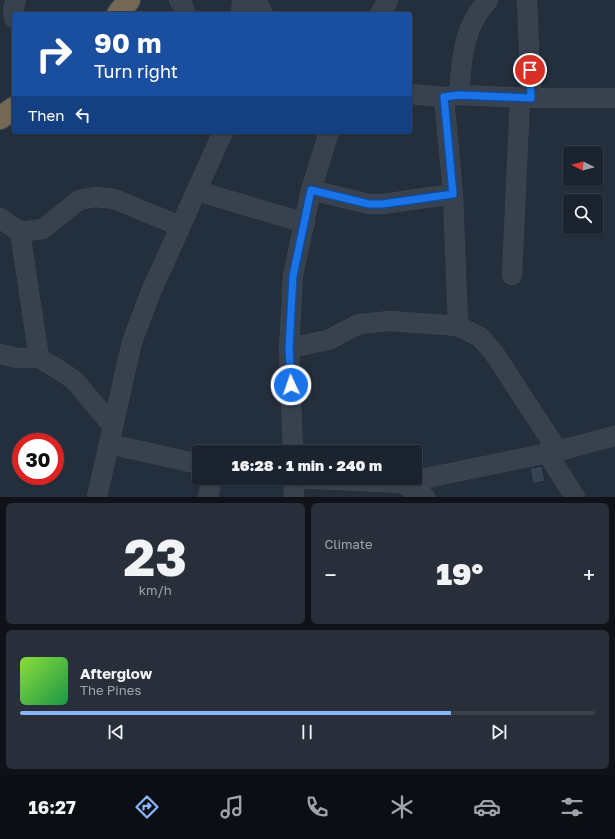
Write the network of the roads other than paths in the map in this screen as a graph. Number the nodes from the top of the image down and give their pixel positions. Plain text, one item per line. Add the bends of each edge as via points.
1 (16, 0) edge
2 (129, 0) edge
3 (179, 0) edge
4 (242, 0) edge
5 (256, 0) edge
6 (388, 0) edge
7 (488, 0) edge
8 (528, 0) edge
9 (13, 12) edge
10 (120, 12) edge
11 (185, 12) edge
12 (241, 12) edge
13 (262, 12) edge
14 (381, 12) edge
15 (412, 94) edge
16 (451, 96) junction
17 (525, 98) junction
18 (615, 98) edge
19 (222, 134) edge
20 (328, 134) edge
21 (311, 190) junction
22 (196, 191) junction
23 (453, 194) junction
24 (0, 218) edge
25 (305, 223) junction
26 (180, 226) junction
27 (20, 232) junction
28 (512, 275) dead end
29 (458, 326) junction
30 (289, 348) junction
31 (0, 354) edge
32 (39, 358) junction
33 (112, 425) junction
34 (615, 436) edge
35 (109, 444) junction
36 (293, 445) edge
37 (552, 452) junction
38 (192, 462) edge
39 (422, 479) edge
40 (211, 485) edge
41 (294, 485) edge
42 (405, 485) edge
43 (97, 497) edge
44 (208, 497) edge
45 (294, 497) edge
46 (425, 497) edge
47 (575, 497) edge

1 - 9 street
2 - 10 highway
3 - 11 street
4 - 12 street
5 - 13 street
6 - 14 street
7 - 16 street via 472,21
8 - 17 street
15 - 16 street
16 - 17 street
16 - 23 street
17 - 18 street
17 - 28 street
19 - 22 street
20 - 21 street
21 - 23 street via 369,204
21 - 25 street
22 - 25 street
22 - 26 street
23 - 29 street
24 - 27 street
25 - 30 street via 293,276
26 - 27 street via 114,199 95,197 79,200 43,229
26 - 33 street via 132,342
27 - 32 street
29 - 30 street via 390,321 359,324 328,340
29 - 37 street via 480,337 494,353
30 - 36 street
31 - 32 street via 17,358
32 - 33 street via 74,380
33 - 35 street
34 - 37 street
35 - 38 street
35 - 43 street
37 - 39 street
37 - 47 street
40 - 44 street
41 - 45 street
42 - 46 street

